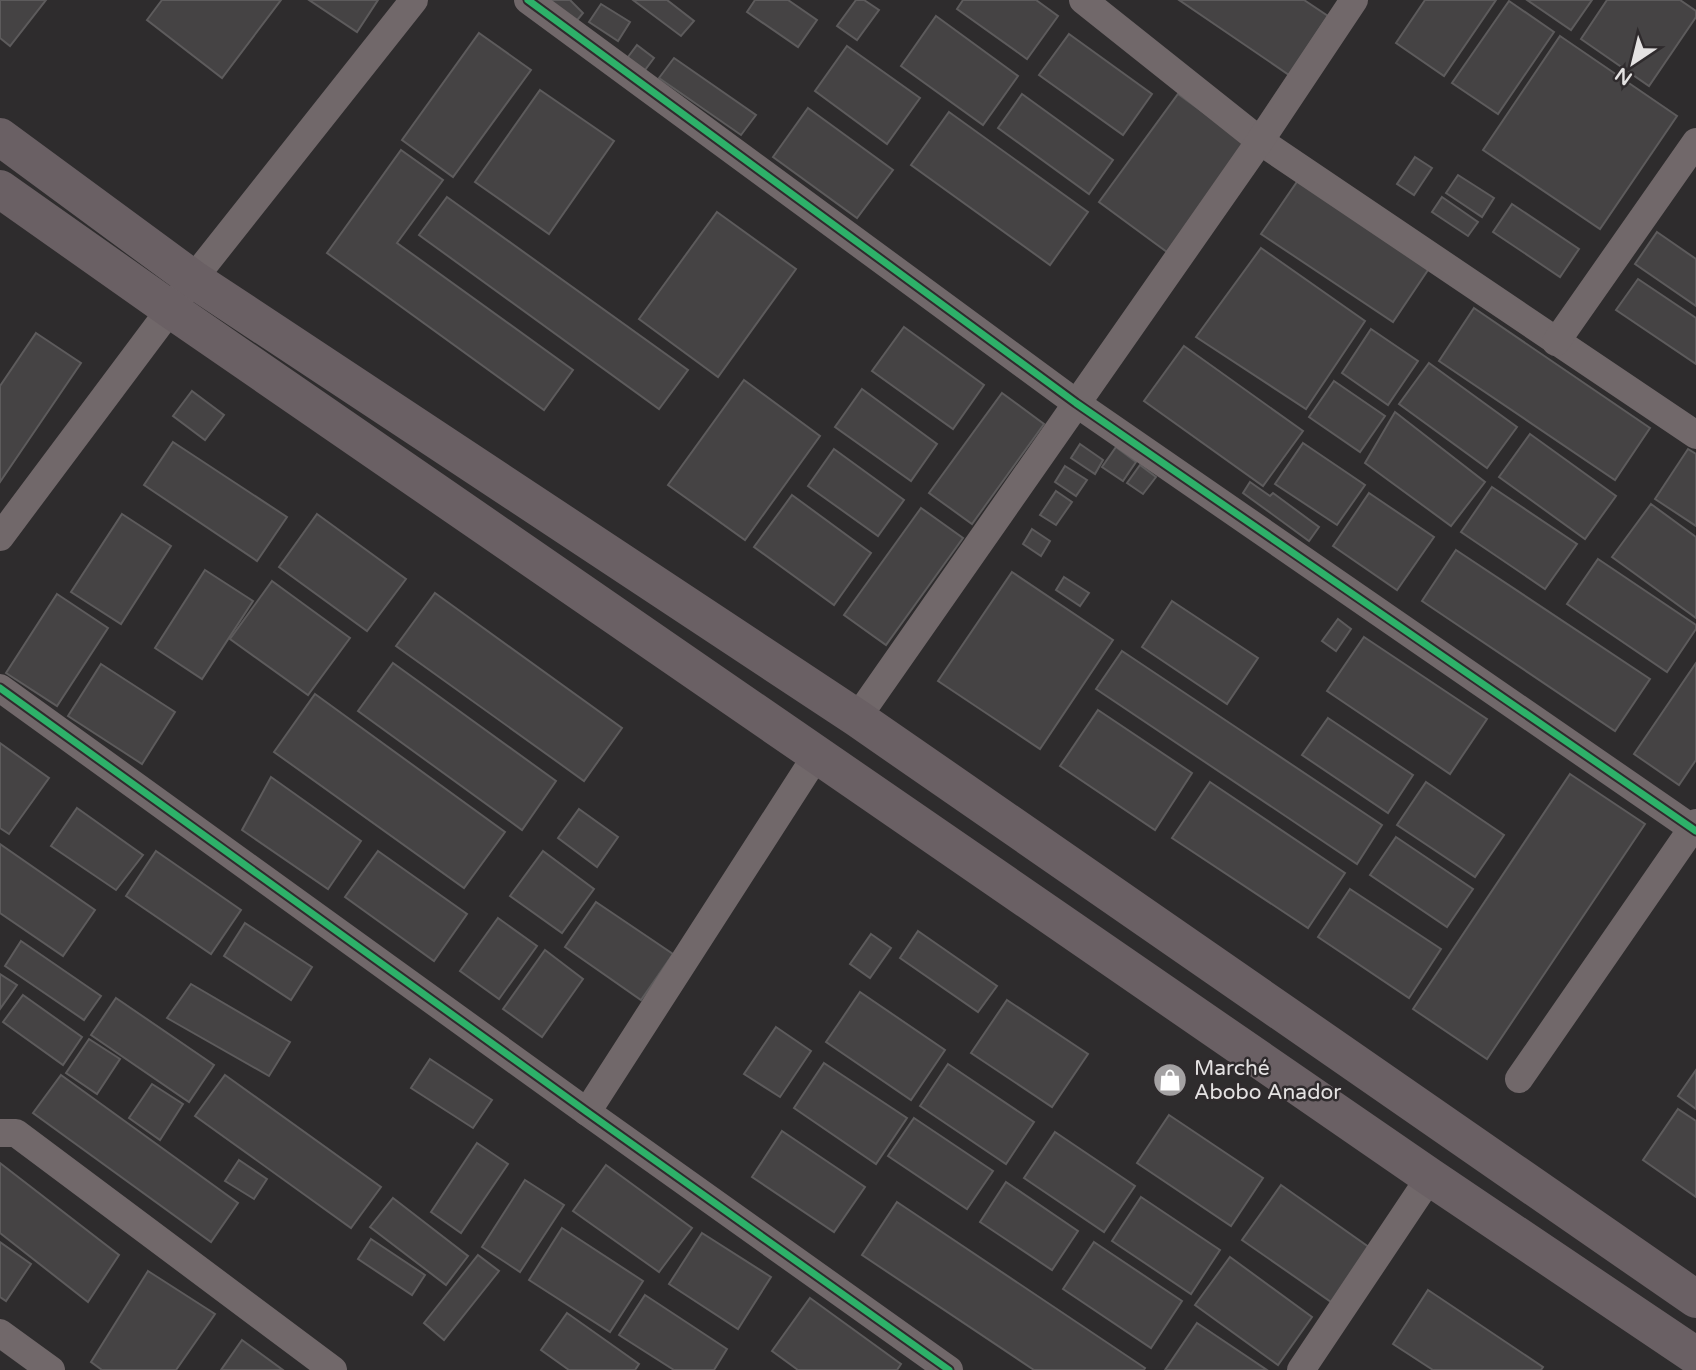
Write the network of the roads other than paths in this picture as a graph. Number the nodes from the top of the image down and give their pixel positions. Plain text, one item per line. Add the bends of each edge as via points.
1 (414, 0) edge
2 (528, 0) edge
3 (1083, 0) edge
4 (1353, 0) edge
5 (0, 137) edge
6 (1260, 141) junction
7 (1696, 142) edge
8 (0, 189) edge
9 (193, 278) junction
10 (170, 309) junction
11 (1556, 342) junction
12 (1076, 403) junction
13 (1696, 435) edge
14 (0, 537) edge
15 (0, 688) edge
16 (857, 718) junction
17 (818, 753) junction
18 (1695, 828) edge
19 (1519, 1079) dead end
20 (587, 1112) junction
21 (0, 1133) edge
22 (1430, 1177) junction
23 (1696, 1299) edge
24 (0, 1333) edge
25 (1696, 1356) edge
26 (51, 1370) edge
27 (332, 1370) edge
28 (949, 1370) edge
29 (1301, 1370) edge

1 - 9 street
2 - 12 street
3 - 6 street
4 - 6 street
5 - 9 main road
6 - 11 street
6 - 12 street
7 - 11 street
8 - 10 main road
9 - 10 street
9 - 16 main road
10 - 14 street
10 - 17 main road
11 - 13 street
12 - 16 street
12 - 18 street
15 - 20 street
16 - 23 main road
17 - 20 street
17 - 22 main road
18 - 19 street
20 - 28 street
21 - 27 street via 16,1133
22 - 25 main road
22 - 29 street
24 - 26 street

